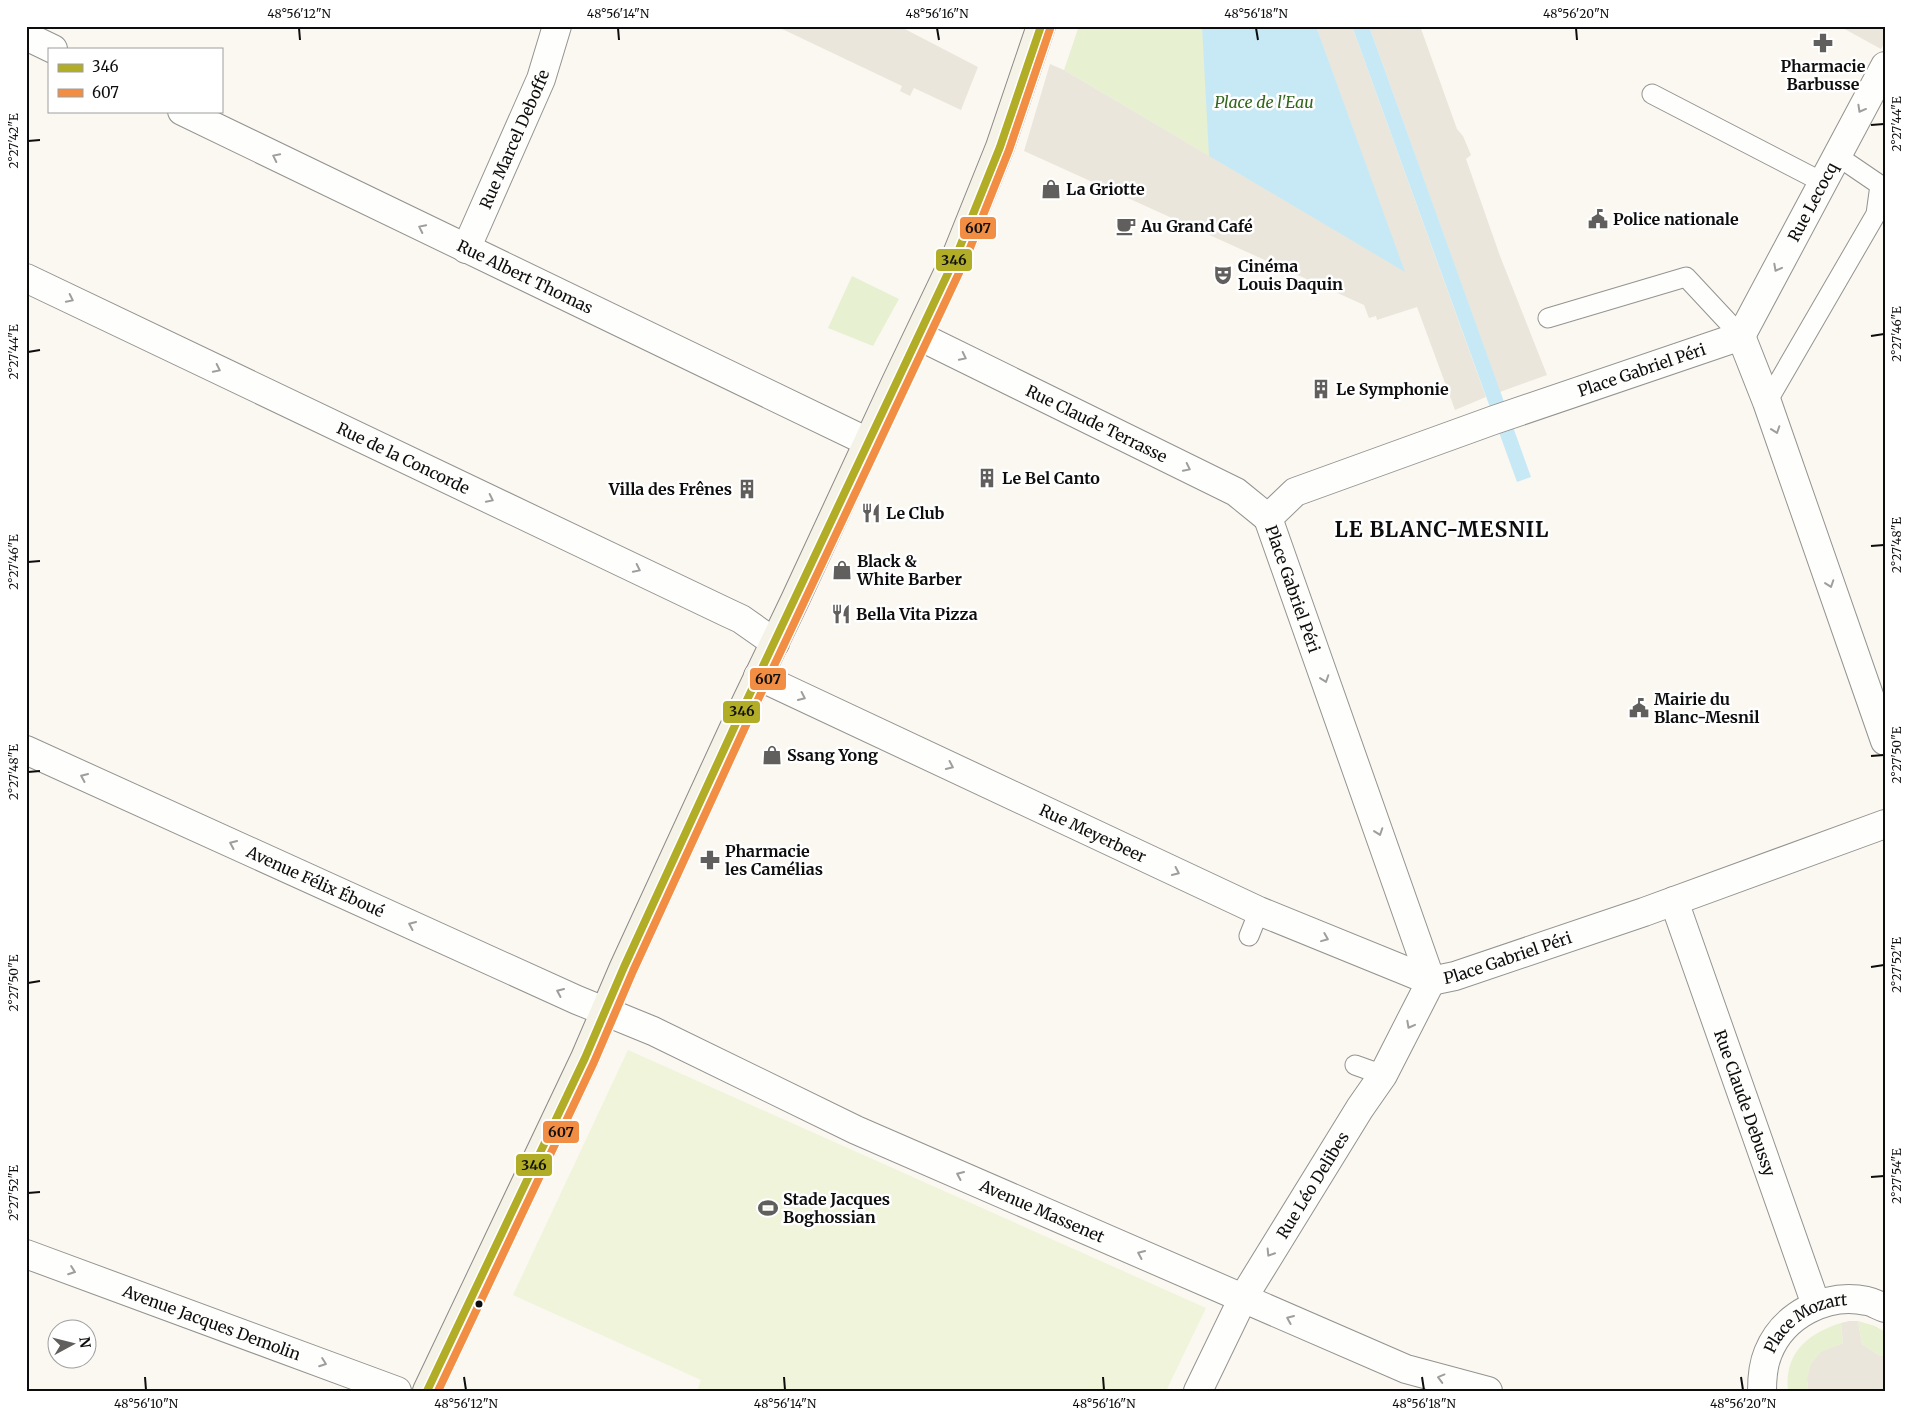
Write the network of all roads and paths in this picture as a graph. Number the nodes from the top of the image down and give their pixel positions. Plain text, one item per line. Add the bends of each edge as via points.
1 (556, 26) edge
2 (1041, 26) edge
3 (26, 36) edge
4 (51, 48) edge
5 (1885, 66) edge
6 (1652, 94) dead end
7 (184, 112) edge
8 (1836, 155) junction
9 (1822, 182) junction
10 (466, 249) junction
11 (26, 278) edge
12 (1548, 318) dead end
13 (919, 336) junction
14 (1741, 336) junction
15 (1767, 402) junction
16 (868, 442) junction
17 (1268, 518) junction
18 (775, 643) junction
19 (758, 676) junction
20 (1885, 741) edge
21 (26, 750) edge
22 (1885, 824) edge
23 (1674, 901) junction
24 (1259, 911) junction
25 (1249, 936) dead end
26 (1431, 981) junction
27 (605, 1012) junction
28 (1356, 1065) dead end
29 (1383, 1075) junction
30 (26, 1254) edge
31 (1243, 1298) junction
32 (1816, 1305) junction
33 (1885, 1308) edge
34 (1762, 1390) edge
35 (397, 1391) edge
36 (427, 1391) edge
37 (1198, 1391) edge
38 (1488, 1391) edge
39 (1754, 1391) edge

1 - 10 street, Rue Marcel Deboffe via 541,79
2 - 13 main road via 1000,147 961,245
3 - 4 street
5 -> 8 street, Rue Lecocq
6 - 9 lane
10 -> 7 street, Rue Albert Thomas
8 - 9 street, Rue Lecocq
8 - 15 lane via 1880,185 1876,214
9 -> 14 street, Rue Lecocq
10 - 16 street, Rue Albert Thomas
11 -> 18 street, Rue de la Concorde via 741,619
12 - 14 lane via 1686,277
13 - 16 main road
13 -> 17 street, Rue Claude Terrasse via 1236,492
14 - 15 street
14 - 17 street, Place Gabriel Péri via 1296,492
15 -> 20 street
16 - 18 main road
17 -> 26 street, Place Gabriel Péri
18 - 19 main road
19 -> 24 street, Rue Meyerbeer
19 - 27 main road
27 -> 21 street, Avenue Félix Éboué
22 - 23 street, Place Gabriel Péri
23 - 26 street, Place Gabriel Péri via 1455,976
23 - 32 street, Rue Claude Debussy
24 - 25 lane
24 -> 26 street, Rue Meyerbeer
26 -> 29 street, Rue Léo Delibes
31 -> 27 street, Avenue Massenet via 856,1130 653,1031
27 - 36 main road
28 - 29 lane
29 -> 31 street, Rue Léo Delibes
30 -> 35 street, Avenue Jacques Demolin
31 - 37 street, Rue Léo Delibes
38 -> 31 street, Avenue Massenet via 1406,1369
32 - 33 street, Place Mozart via 1843,1299 1867,1301
32 - 34 street, Place Mozart via 1801,1312 1777,1337 1763,1369
34 - 39 street

